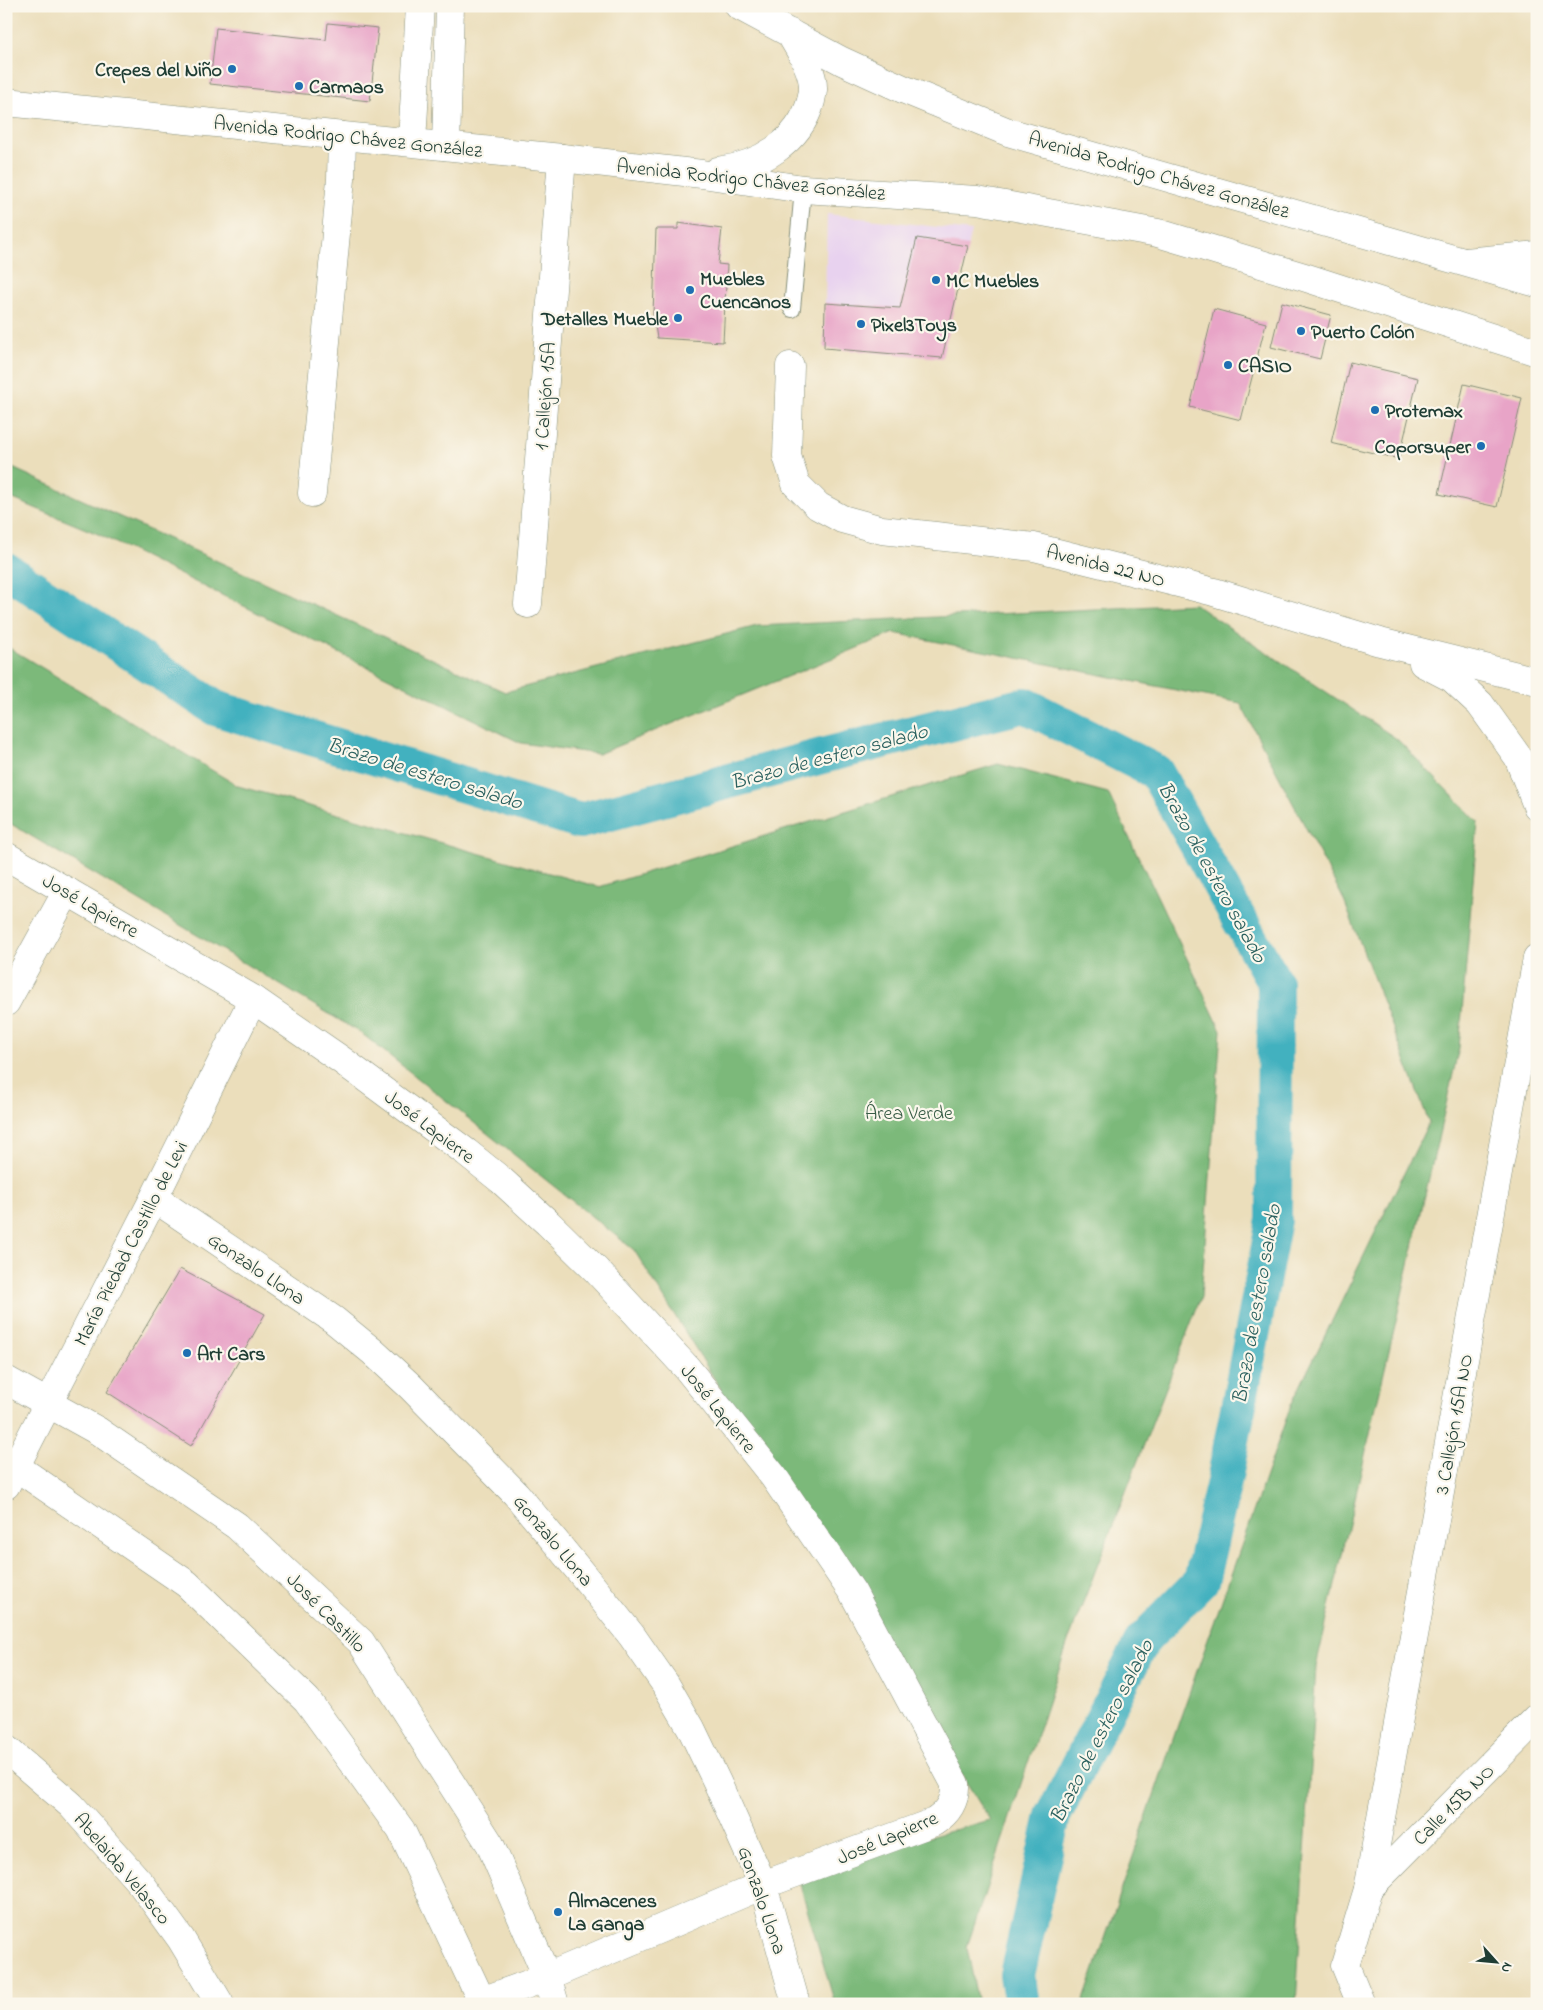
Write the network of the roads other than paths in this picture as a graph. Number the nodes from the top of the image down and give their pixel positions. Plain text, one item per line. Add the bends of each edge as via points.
1 (420, 6) edge
2 (450, 6) edge
3 (739, 6) edge
4 (790, 33) junction
5 (6, 102) edge
6 (342, 136) junction
7 (412, 142) junction
8 (446, 146) junction
9 (562, 158) junction
10 (702, 174) junction
11 (803, 189) junction
12 (1537, 256) edge
13 (1466, 262) junction
14 (1537, 283) edge
15 (792, 309) dead end
16 (1537, 352) edge
17 (790, 366) dead end
18 (312, 493) dead end
19 (528, 604) dead end
20 (1380, 642) junction
21 (1537, 681) edge
22 (1537, 806) edge
23 (6, 856) edge
24 (67, 891) junction
25 (1537, 958) edge
26 (253, 999) junction
27 (6, 1002) edge
28 (154, 1198) junction
29 (6, 1380) edge
30 (49, 1403) junction
31 (10, 1470) edge
32 (1537, 1718) edge
33 (6, 1749) edge
34 (762, 1886) junction
35 (1368, 1889) junction
36 (546, 1977) junction
37 (483, 2002) edge
38 (220, 2004) edge
39 (555, 2004) edge
40 (796, 2004) edge
41 (1361, 2004) edge

1 - 7 street
2 - 8 street
3 - 4 street, Avenida Rodrigo Chávez González
4 - 10 street via 810,72 814,90 807,114 793,134 763,158 731,170
4 - 13 street, Avenida Rodrigo Chávez González via 903,89 1008,132
5 - 6 street, Avenida Rodrigo Chávez González
6 - 7 street, Avenida Rodrigo Chávez González
6 - 18 street via 341,179
7 - 8 street, Avenida Rodrigo Chávez González
8 - 9 street, Avenida Rodrigo Chávez González
9 - 10 street, Avenida Rodrigo Chávez González
9 - 19 street, 1 Callejón 15A
10 - 11 street, Avenida Rodrigo Chávez González
11 - 15 lane
11 - 16 street, Avenida Rodrigo Chávez González via 976,200 1158,233
12 - 13 street
13 - 14 street, Avenida Rodrigo Chávez González
17 - 20 street, Avenida 22 NO via 787,456 796,484 818,506 842,519 882,530 1034,547 1214,592
20 - 21 street, Avenida 22 NO
20 - 22 street via 1452,678 1480,704 1518,758
23 - 24 street, José Lapierre
24 - 26 street, José Lapierre
24 - 27 street
25 - 35 street, 3 Callejón 15A NO
26 - 28 street, María Piedad Castillo de Levi
26 - 34 street, José Lapierre via 466,1152 528,1204 596,1270 686,1367 757,1455 853,1593 954,1784 953,1801 947,1812 934,1822
28 - 30 street, María Piedad Castillo de Levi
28 - 34 street, Gonzalo Llona via 340,1325 410,1386 516,1494 632,1636 666,1684 717,1782
29 - 30 street, José Castillo
30 - 31 street, María Piedad Castillo de Levi
30 - 36 street, José Castillo via 98,1431 237,1526 361,1642 490,1844
31 - 37 street via 187,1584 307,1700 401,1830
32 - 35 street, Calle 15B NO
33 - 38 street, Abelaida Velasco via 71,1805 142,1884 181,1939
34 - 36 street, José Lapierre
34 - 40 street, Gonzalo Llona
35 - 41 street, 3 Callejón 15A NO via 1345,1965
36 - 37 street, José Lapierre
36 - 39 street, José Castillo

